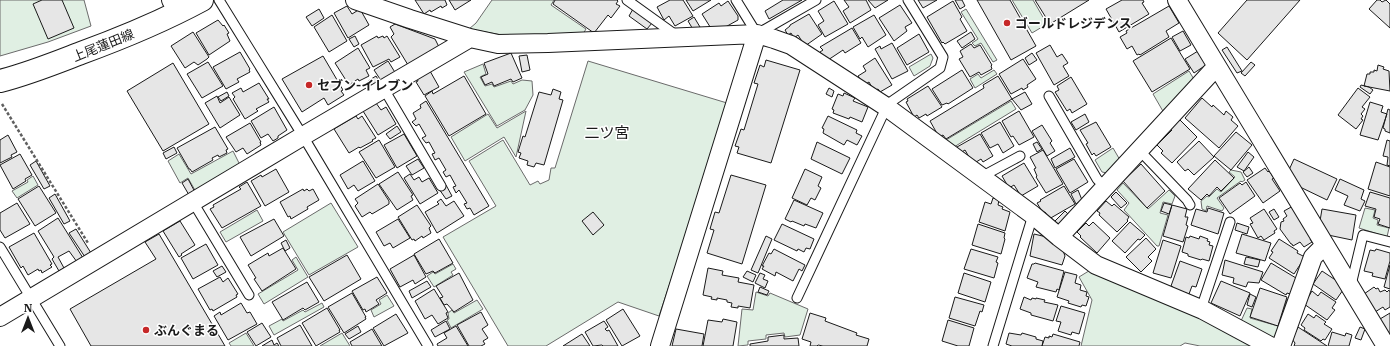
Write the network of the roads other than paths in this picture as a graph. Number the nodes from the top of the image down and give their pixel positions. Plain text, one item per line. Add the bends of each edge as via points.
1 (202, 0) edge
2 (219, 0) edge
3 (355, 0) edge
4 (627, 0) edge
5 (736, 0) edge
6 (816, 0) edge
7 (908, 0) edge
8 (1177, 0) edge
9 (175, 6) edge
10 (757, 34) junction
11 (470, 38) junction
12 (679, 38) junction
13 (1217, 66) junction
14 (0, 81) edge
15 (384, 89) junction
16 (1049, 96) dead end
17 (886, 107) junction
18 (302, 136) junction
19 (1139, 150) junction
20 (1020, 156) dead end
21 (981, 177) junction
22 (441, 186) dead end
23 (1105, 187) junction
24 (193, 202) junction
25 (1190, 205) dead end
26 (1033, 215) junction
27 (1230, 222) dead end
28 (1059, 237) junction
29 (1390, 242) edge
30 (0, 246) edge
31 (1325, 246) junction
32 (1350, 287) junction
33 (249, 295) dead end
34 (32, 298) junction
35 (797, 298) dead end
36 (1201, 310) junction
37 (0, 316) edge
38 (60, 346) edge
39 (428, 346) edge
40 (660, 346) edge
41 (993, 346) edge
42 (1270, 346) edge
43 (1281, 346) edge
44 (1386, 346) edge

1 - 9 main road, 上尾蓮田線
2 - 18 lane
3 - 11 street
4 - 12 lane
5 - 10 lane
6 - 10 lane
7 - 17 lane via 943,57 940,68
8 - 13 street
9 - 14 main road, 上尾蓮田線 via 120,39
10 - 12 street
10 - 17 street via 791,45
10 - 40 street
11 - 12 street via 498,44
11 - 15 street
13 - 19 street
13 - 31 street
15 - 18 street
15 - 22 lane
16 - 23 lane via 1097,179
17 - 21 street
17 - 35 lane
18 - 24 street
18 - 39 lane
19 - 23 street
19 - 25 lane
20 - 21 lane
21 - 26 street
23 - 28 street
24 - 33 lane
24 - 34 street
26 - 28 street
26 - 41 lane
27 - 36 lane
28 - 36 street via 1096,264
29 - 32 lane via 1363,235
30 - 34 lane
31 - 32 street
31 - 43 street via 1314,257
32 - 44 street
34 - 37 street
34 - 38 lane
36 - 42 street

